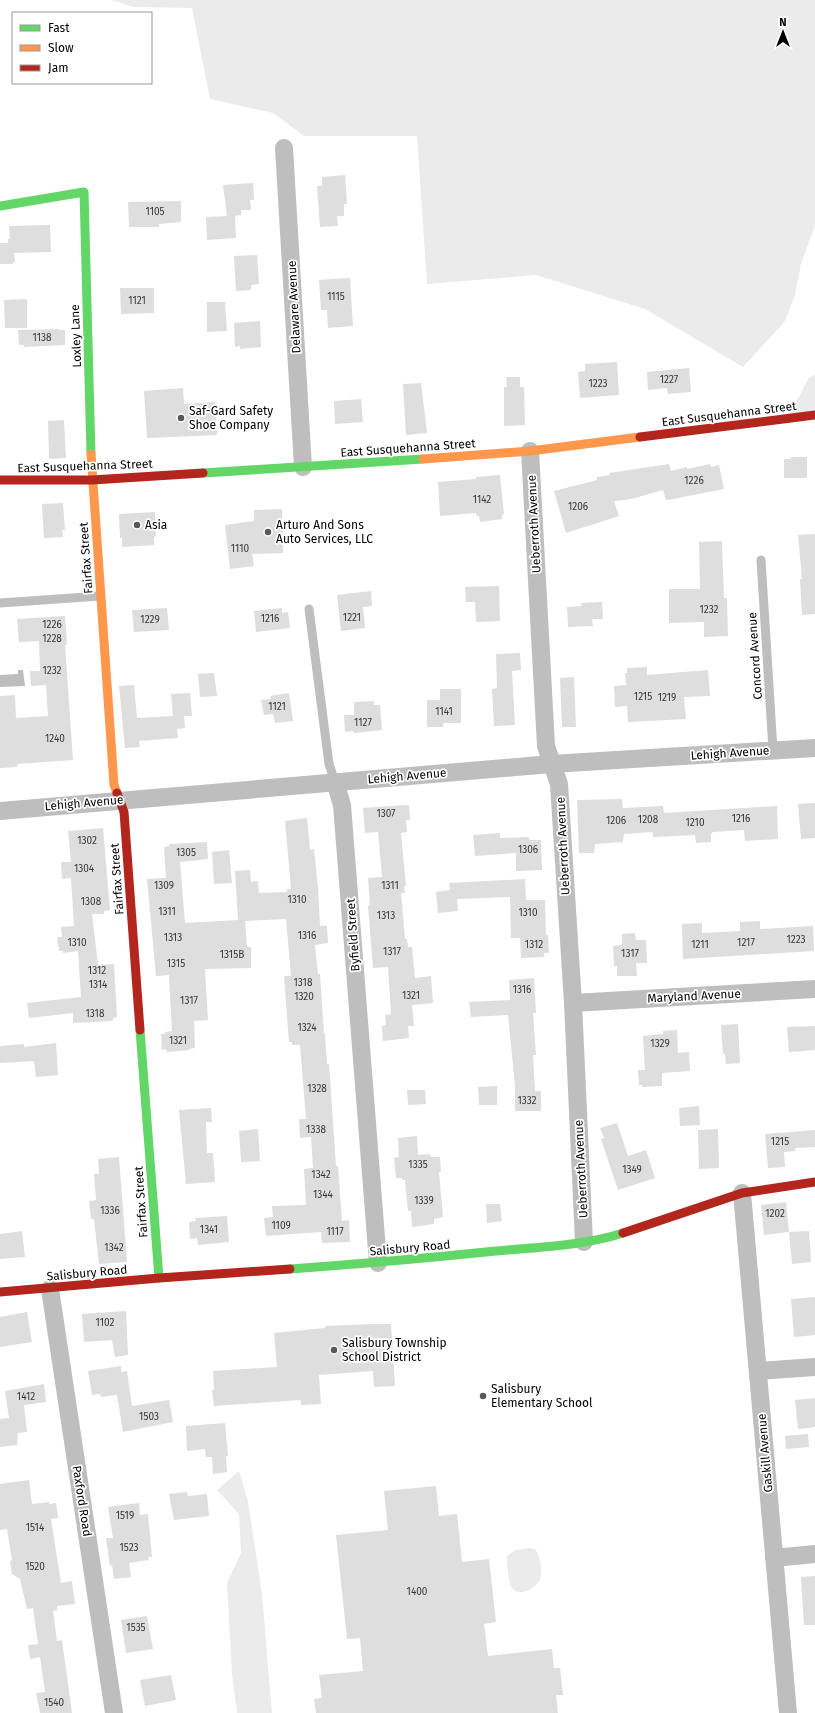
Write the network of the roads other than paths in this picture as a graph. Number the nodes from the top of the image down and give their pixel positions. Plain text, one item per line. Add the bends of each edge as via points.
1 (284, 148) dead end
2 (0, 206) edge
3 (815, 415) edge
4 (530, 451) junction
5 (303, 467) junction
6 (0, 480) edge
7 (92, 480) junction
8 (761, 560) dead end
9 (100, 596) junction
10 (0, 603) edge
11 (309, 609) dead end
12 (815, 748) edge
13 (773, 750) junction
14 (552, 764) junction
15 (335, 782) junction
16 (119, 800) junction
17 (0, 811) edge
18 (815, 989) edge
19 (573, 1003) junction
20 (815, 1182) edge
21 (742, 1193) junction
22 (584, 1242) junction
23 (378, 1263) junction
24 (159, 1278) junction
25 (50, 1289) junction
26 (0, 1292) edge
27 (815, 1367) edge
28 (758, 1371) junction
29 (815, 1554) edge
30 (774, 1558) junction
31 (114, 1713) edge
32 (788, 1713) edge

1 - 5 street, Delaware Avenue
2 - 7 street, Loxley Lane via 84,192
3 - 4 street, East Susquehanna Street
4 - 5 street, East Susquehanna Street
4 - 14 street, Ueberroth Avenue via 546,746
5 - 7 street, East Susquehanna Street
6 - 7 street, East Susquehanna Street
7 - 9 street, Fairfax Street
8 - 13 lane, Concord Avenue
9 - 10 lane
9 - 16 street, Fairfax Street via 114,785
11 - 15 lane, Byfield Street via 329,764
12 - 13 street, Lehigh Avenue
13 - 14 street, Lehigh Avenue
14 - 15 street, Lehigh Avenue
14 - 19 street, Ueberroth Avenue via 560,784
15 - 16 street, Lehigh Avenue
15 - 23 street, Byfield Street via 342,805
16 - 17 street, Lehigh Avenue
16 - 24 street, Fairfax Street via 124,812
18 - 19 street, Maryland Avenue
19 - 22 street, Ueberroth Avenue
20 - 21 street, Salisbury Road
21 - 22 street, Salisbury Road via 613,1236
21 - 28 street, Gaskill Avenue
22 - 23 street, Salisbury Road
23 - 24 street, Salisbury Road
24 - 25 street, Salisbury Road
25 - 26 street, Salisbury Road
25 - 31 street, Paxford Road
27 - 28 street
28 - 30 street, Gaskill Avenue
29 - 30 street
30 - 32 street, Gaskill Avenue

